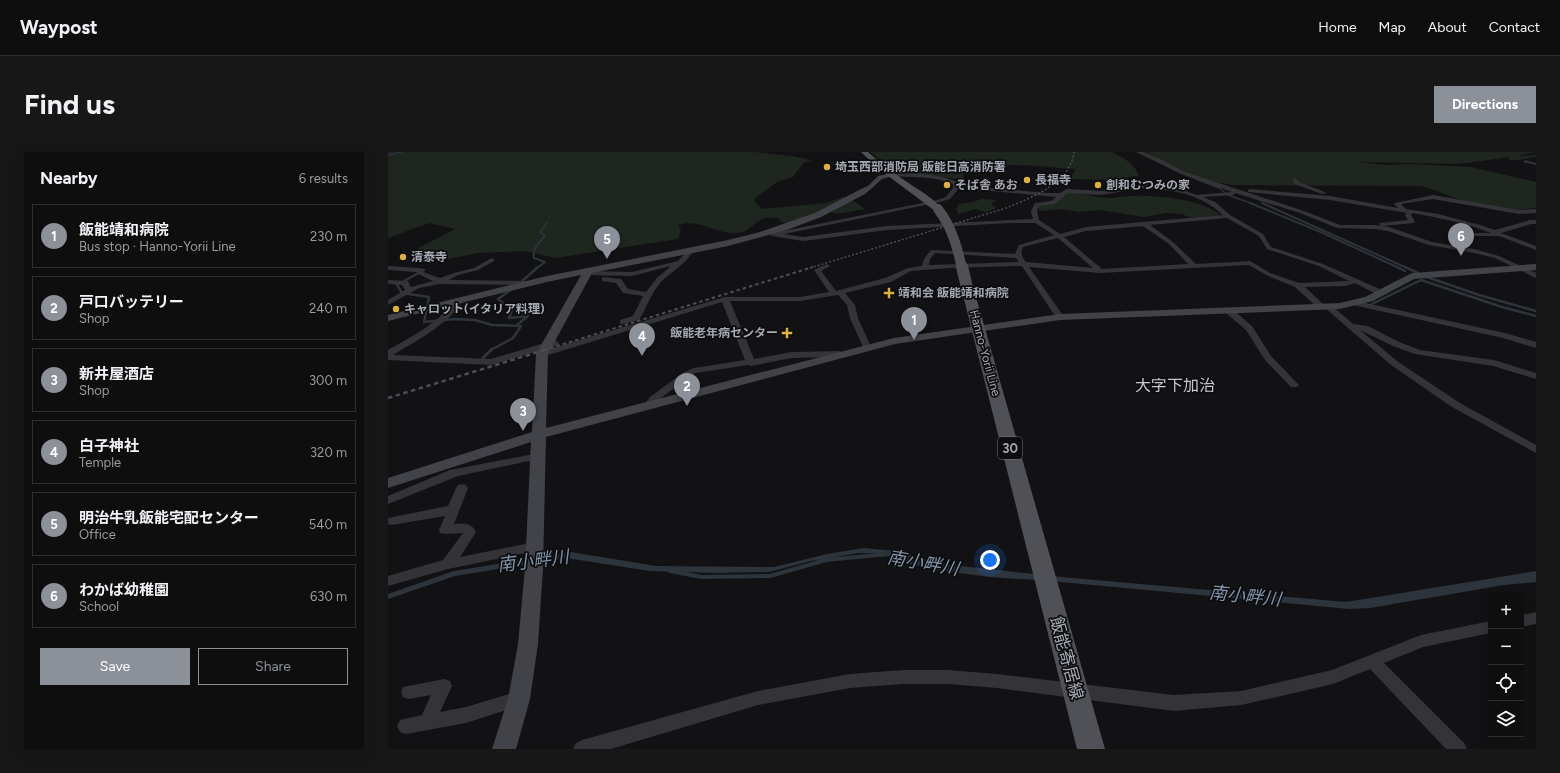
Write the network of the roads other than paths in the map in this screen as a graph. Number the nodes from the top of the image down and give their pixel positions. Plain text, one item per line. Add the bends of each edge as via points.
1 (864, 152) edge
2 (1138, 152) edge
3 (1525, 161) dead end
4 (1536, 164) edge
5 (891, 175) junction
6 (1287, 182) dead end
7 (957, 186) junction
8 (1305, 187) junction
9 (1239, 192) junction
10 (1286, 193) junction
11 (1061, 195) junction
12 (1194, 196) junction
13 (1349, 202) junction
14 (1367, 205) junction
15 (934, 206) junction
16 (1358, 210) dead end
17 (1408, 211) junction
18 (1536, 211) edge
19 (1228, 216) junction
20 (1036, 221) junction
21 (1536, 222) edge
22 (1143, 223) junction
23 (1375, 227) junction
24 (1498, 233) junction
25 (768, 234) junction
26 (1058, 235) junction
27 (1474, 235) dead end
28 (1536, 248) edge
29 (690, 251) junction
30 (1018, 256) junction
31 (492, 260) dead end
32 (681, 262) junction
33 (1023, 264) junction
34 (827, 266) dead end
35 (925, 267) junction
36 (1195, 267) junction
37 (1536, 267) edge
38 (388, 268) edge
39 (1518, 268) junction
40 (1100, 271) junction
41 (588, 272) junction
42 (607, 274) junction
43 (1536, 276) edge
44 (439, 281) junction
45 (1355, 281) junction
46 (388, 282) edge
47 (529, 283) junction
48 (1298, 285) junction
49 (410, 291) junction
50 (837, 292) junction
51 (1382, 292) junction
52 (647, 294) junction
53 (725, 298) junction
54 (458, 301) junction
55 (390, 302) edge
56 (1356, 303) junction
57 (1324, 307) junction
58 (1229, 310) junction
59 (1060, 317) junction
60 (388, 318) edge
61 (1350, 326) junction
62 (978, 328) junction
63 (1536, 345) edge
64 (867, 347) junction
65 (544, 350) junction
66 (840, 354) junction
67 (388, 356) edge
68 (751, 363) junction
69 (1536, 376) edge
70 (1294, 385) dead end
71 (649, 405) junction
72 (540, 434) junction
73 (1536, 450) edge
74 (539, 456) junction
75 (388, 483) edge
76 (462, 488) dead end
77 (388, 500) edge
78 (452, 510) junction
79 (392, 521) dead end
80 (535, 555) junction
81 (448, 564) junction
82 (1045, 578) joint
83 (388, 581) edge
84 (1536, 618) edge
85 (1524, 620) edge
86 (1488, 628) edge
87 (1372, 661) junction
88 (409, 692) dead end
89 (1076, 692) junction
90 (519, 699) junction
91 (427, 722) junction
92 (406, 726) dead end
93 (504, 749) edge
94 (582, 749) edge
95 (1091, 749) edge
96 (1458, 749) edge

1 - 5 main road, Hanno-Yorii Line / 30
2 - 9 street via 1156,158 1164,165 1183,173
3 - 4 street
5 - 7 street via 909,174 942,179
5 - 15 main road, Hanno-Yorii Line / 30
5 - 25 street via 880,177 862,192 818,215
6 - 8 street via 1296,182
7 - 11 street
7 - 15 street via 948,198
8 - 10 street via 1301,192
8 - 13 street
9 - 10 street
9 - 12 street
9 - 23 street via 1339,227
10 - 13 street
11 - 12 street via 1068,191 1101,193 1142,186 1176,188
11 - 20 street via 1053,203 1036,204
12 - 19 street via 1213,203
13 - 14 street
14 - 16 street
14 - 17 street
15 - 25 street
15 - 62 main road, Hanno-Yorii Line / 30, bridge via 948,222 954,236
17 - 18 street via 1397,204 1433,198 1519,212
17 - 23 street via 1412,222 1372,225
17 - 24 street via 1438,216
19 - 22 street
19 - 45 street via 1261,235 1269,248 1321,265
20 - 25 street via 887,228 803,239
20 - 26 street
21 - 24 street
22 - 26 street via 1086,229
22 - 36 street via 1171,244
23 - 39 street via 1389,229 1436,245 1485,254
24 - 27 street
24 - 28 street
25 - 29 street
26 - 30 street via 1021,246
26 - 40 street
29 - 32 street
29 - 41 street
30 - 33 street
30 - 35 street via 933,251
31 - 44 street via 476,269
32 - 42 street via 632,274
32 - 52 street via 665,274
33 - 35 street
33 - 40 street
33 - 59 street
34 - 50 street via 816,270
35 - 50 street via 910,269 888,280
36 - 40 street
36 - 48 street via 1250,263 1268,274
37 - 39 street
38 - 44 street via 418,270
39 - 43 street
39 - 51 street via 1418,275
41 - 42 street
41 - 47 street
41 - 65 street
42 - 52 street via 604,279 618,280 626,290
44 - 47 street
44 - 49 street
45 - 48 street via 1345,284
45 - 51 street
46 - 49 street via 405,283
47 - 54 street
48 - 57 street
49 - 55 street
50 - 53 street via 800,299
50 - 64 street via 850,304
51 - 56 street
52 - 65 street via 636,318
53 - 65 street
53 - 68 street
54 - 60 street
54 - 67 street via 455,308 440,320
56 - 57 street
56 - 63 street
57 - 58 street
57 - 61 street
58 - 59 street
58 - 70 street via 1249,328 1268,358
59 - 62 street
61 - 69 street via 1365,328 1418,352 1494,362
61 - 73 street via 1394,363 1456,405
62 - 64 street
62 - 82 main road, Hanno-Yorii Line / 30
64 - 66 street
65 - 67 street via 491,362
65 - 72 street
66 - 68 street via 792,355
66 - 71 street
68 - 71 street via 686,374
71 - 72 street
72 - 74 street
72 - 75 street
74 - 77 street via 456,473
74 - 80 street
76 - 78 street
78 - 79 street
78 - 81 street via 445,530 464,527 470,532
80 - 81 street
80 - 90 street via 528,644
81 - 83 street
82 - 89 main road, 飯能寄居線 / 30
84 - 85 street
86 - 87 street via 1421,641
87 - 89 street via 1333,677 1241,698 1174,703
87 - 96 street
88 - 91 street via 444,686
89 - 94 street via 948,677 850,681 758,698
89 - 95 main road, 飯能寄居線 / 30
90 - 91 street via 466,715
90 - 93 street
91 - 92 street

